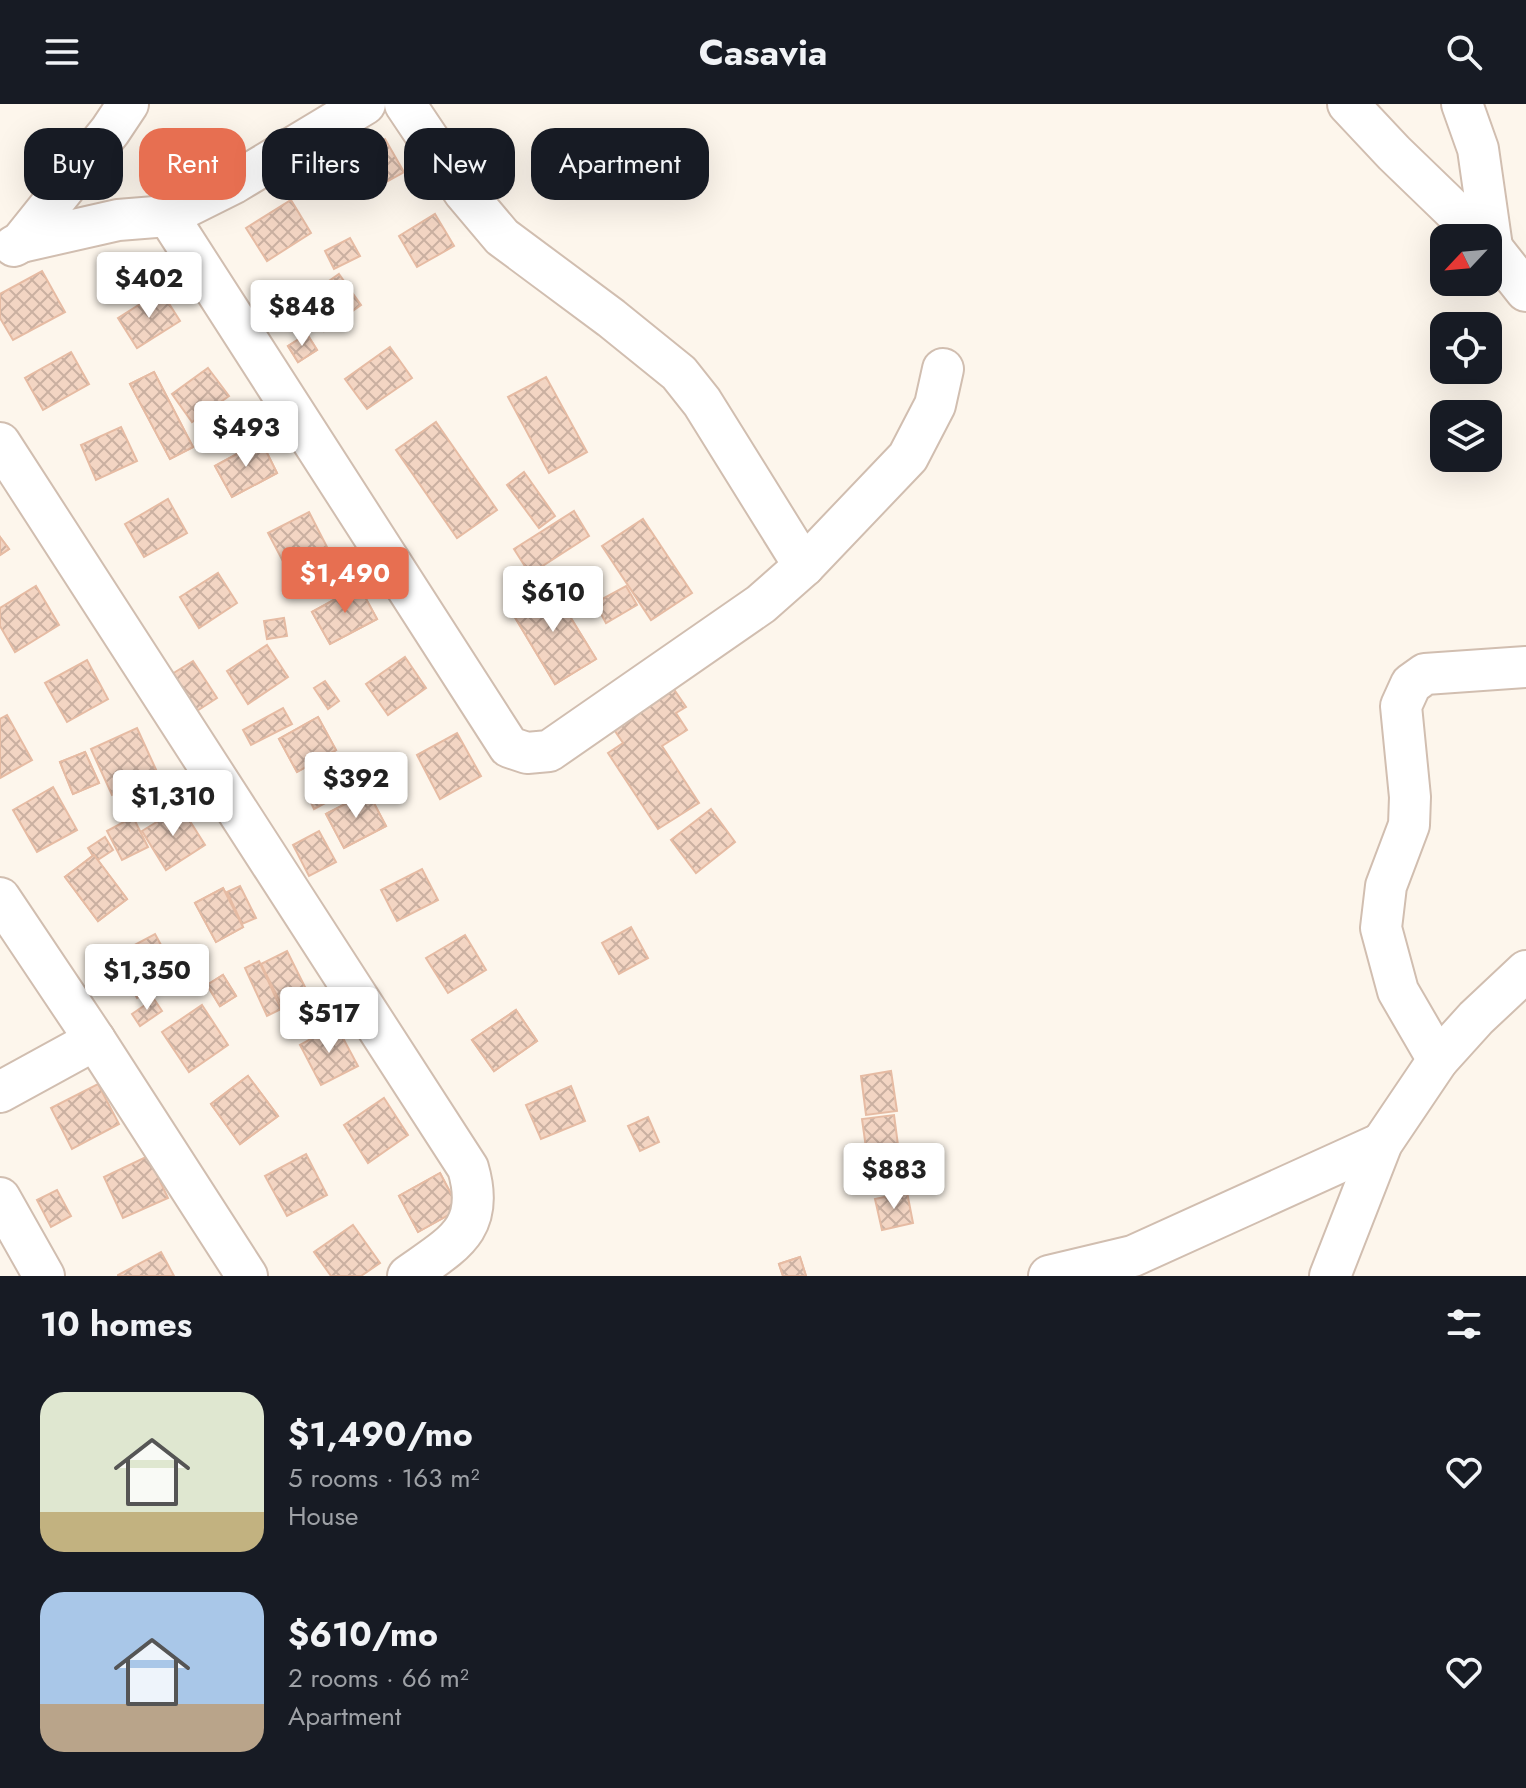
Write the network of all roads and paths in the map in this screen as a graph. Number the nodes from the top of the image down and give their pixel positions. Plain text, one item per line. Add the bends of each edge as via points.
1 (128, 104) edge
2 (365, 104) edge
3 (405, 104) edge
4 (1348, 104) edge
5 (1462, 104) edge
6 (168, 216) junction
7 (1467, 224) edge
8 (1485, 224) edge
9 (10, 248) edge
10 (1502, 261) edge
11 (1526, 291) edge
12 (943, 369) dead end
13 (0, 443) edge
14 (804, 566) junction
15 (1526, 667) edge
16 (0, 898) edge
17 (1526, 971) edge
18 (95, 1040) junction
19 (1438, 1060) junction
20 (0, 1092) edge
21 (1382, 1143) junction
22 (0, 1198) edge
23 (44, 1276) edge
24 (247, 1276) edge
25 (408, 1276) edge
26 (1049, 1276) edge
27 (1330, 1276) edge

1 - 9 street
2 - 6 street
3 - 14 street via 464,192 502,237 679,373
4 - 7 street
5 - 8 street via 1478,149
6 - 9 street via 118,220
6 - 14 street via 509,747 527,753 549,751 761,604
10 - 11 street
12 - 14 street via 935,405 908,457
13 - 25 street via 468,1168 473,1213 456,1242
15 - 19 street via 1425,674 1411,684 1401,706 1409,825 1386,886 1381,928 1398,991
16 - 18 street
17 - 19 street
18 - 20 street
18 - 24 street
19 - 21 street
21 - 26 street via 1133,1256
21 - 27 street
22 - 23 street

